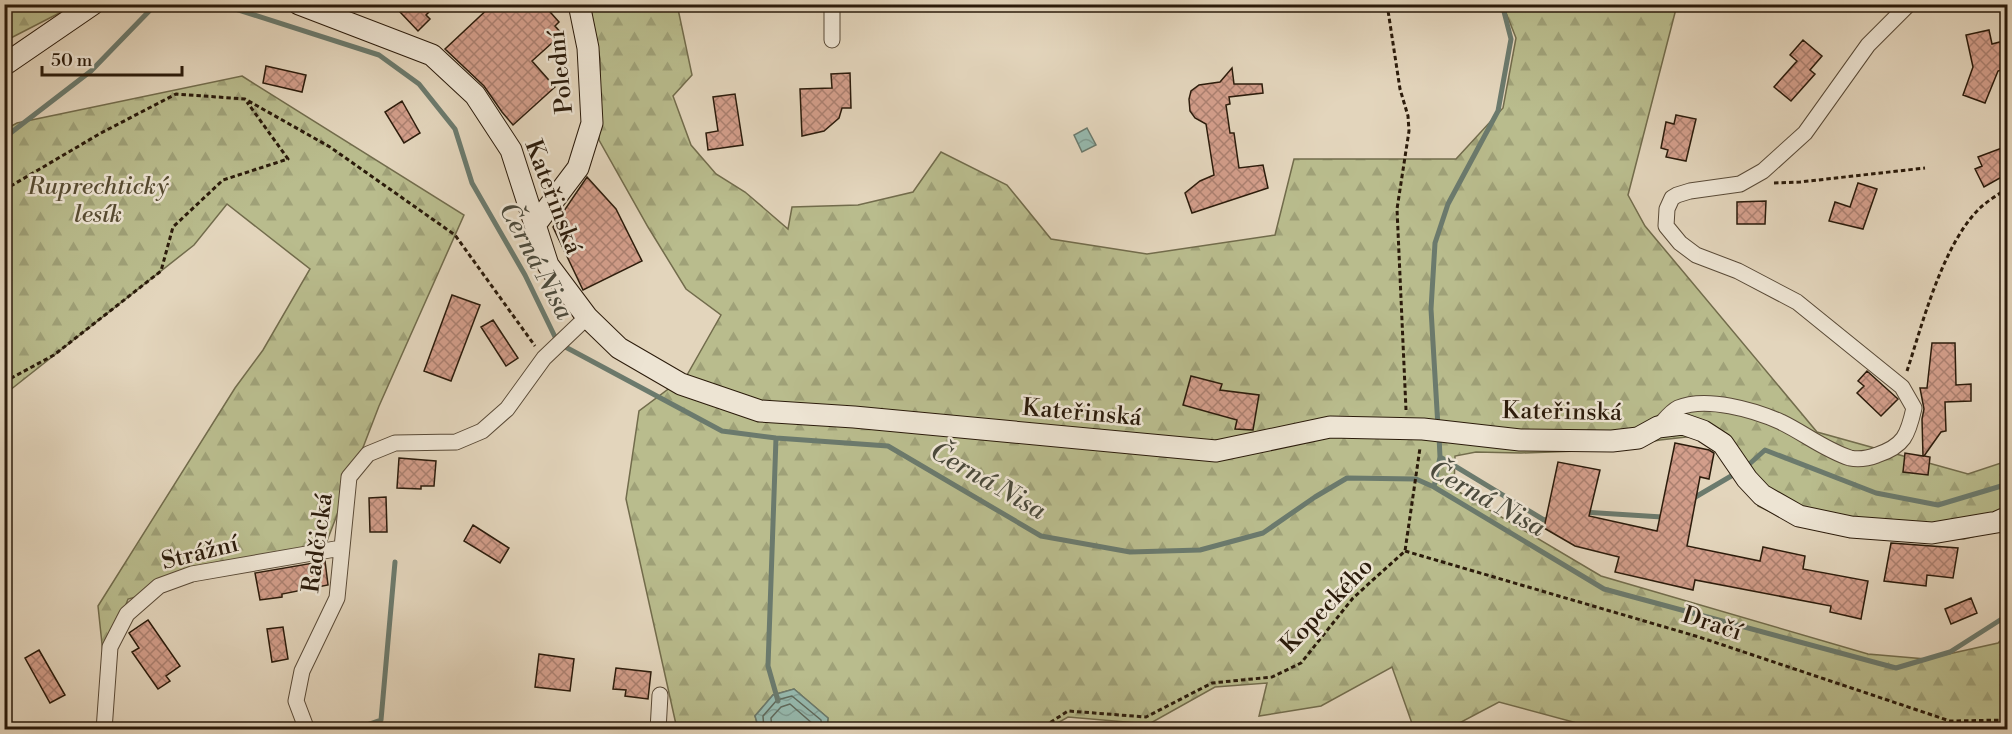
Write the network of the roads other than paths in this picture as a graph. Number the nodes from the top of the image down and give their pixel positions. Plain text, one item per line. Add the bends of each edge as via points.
1 (93, 4) edge
2 (299, 4) edge
3 (579, 4) edge
4 (832, 4) edge
5 (1909, 4) edge
6 (832, 40) dead end
7 (4, 65) edge
8 (535, 225) junction
9 (587, 317) junction
10 (1658, 427) junction
11 (2007, 517) edge
12 (341, 548) junction
13 (660, 695) dead end
14 (104, 729) edge
15 (307, 729) edge
16 (658, 729) edge

1 - 7 street
2 - 8 street, Kateřinská via 432,55 475,95 511,150
3 - 8 street, Polední via 588,48 592,123 578,168
4 - 6 street
5 - 10 street via 1868,45 1805,134 1763,171 1740,184 1690,191 1672,198 1666,226 1696,255 1738,271 1797,302 1902,387 1914,408 1903,442 1868,459 1852,458 1780,422 1734,407 1706,404 1676,409
8 - 9 street, Kateřinská via 548,265
9 - 10 street, Kateřinská via 619,348 681,384 760,411 1216,451 1330,428 1407,429 1520,440 1612,441 1638,438
9 - 12 street, Radčická via 544,358 507,409 482,430 456,442 395,443 368,454 350,477
10 - 11 street, Kateřinská via 1683,424 1703,431 1723,444 1762,495 1799,516 1851,526 1932,533
12 - 14 street, Strážní via 192,574 159,586 127,614 110,647
12 - 15 street, Radčická via 337,598 302,671 296,701
13 - 16 street

